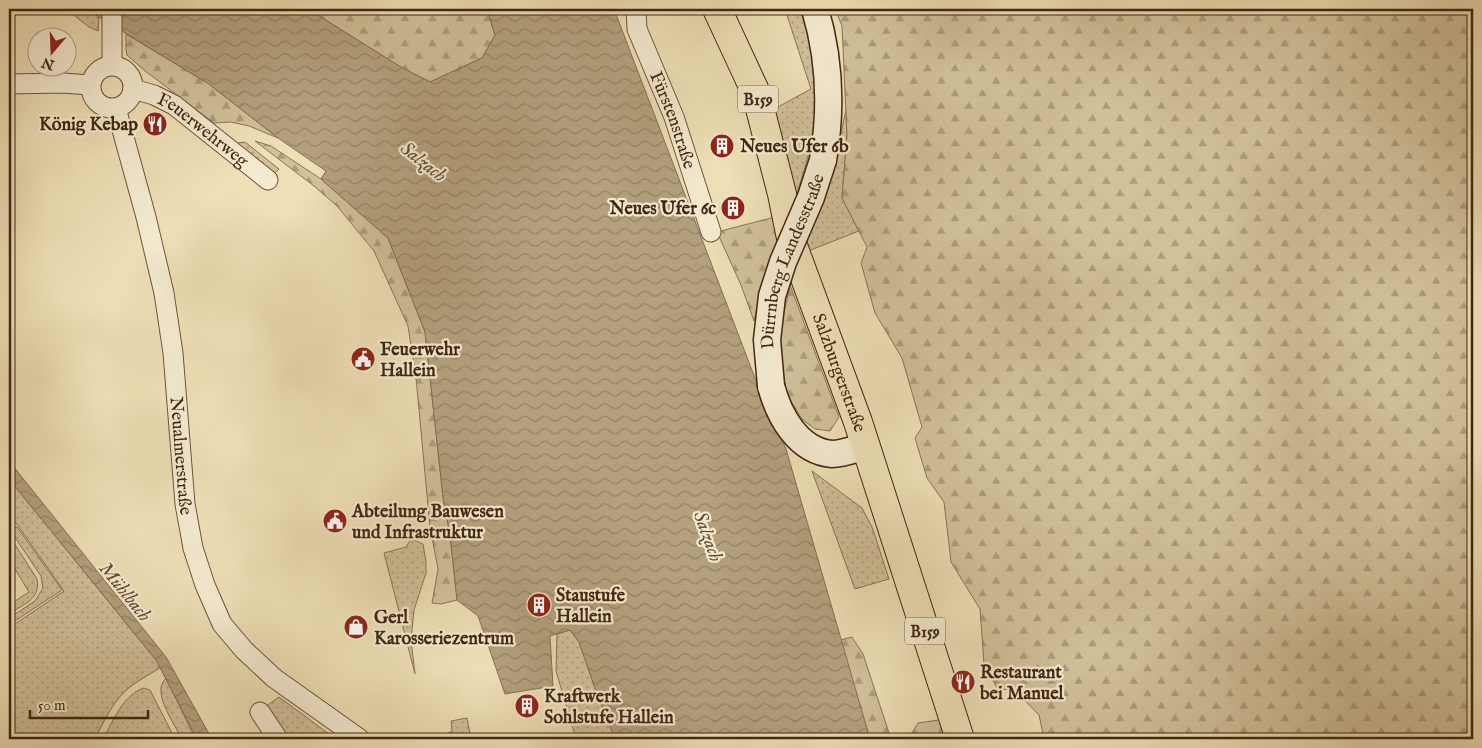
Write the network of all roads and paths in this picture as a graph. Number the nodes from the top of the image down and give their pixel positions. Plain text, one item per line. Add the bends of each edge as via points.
1 (112, 9) edge
2 (636, 9) edge
3 (717, 9) edge
4 (815, 9) edge
5 (112, 66) junction
6 (9, 84) edge
7 (90, 85) junction
8 (134, 89) junction
9 (116, 108) junction
10 (268, 180) dead end
11 (711, 232) dead end
12 (866, 446) junction
13 (260, 712) dead end
14 (278, 739) edge
15 (360, 739) edge
16 (960, 739) edge

1 - 5 street
2 - 11 street, Fürstenstraße via 637,30 674,117
3 - 12 main road, Salzburgerstraße / B159 via 756,93 792,243
4 - 12 main road, Dürrnberg Landesstraße, bridge via 827,61 830,93 827,131 823,160 811,197 782,262 772,296 767,340 771,386 788,425 806,444 820,451 838,453
5 - 7 street via 95,73
5 - 8 street via 130,75
6 - 7 street
7 - 9 street via 97,103
8 - 9 street via 129,101
8 - 10 street, Feuerwehrweg via 174,105
9 - 15 street, Neualmerstraße via 164,293 173,353 185,504 193,548 205,585 222,624 244,650 274,678
12 - 16 main road, Salzburgerstraße / B159
13 - 14 street

